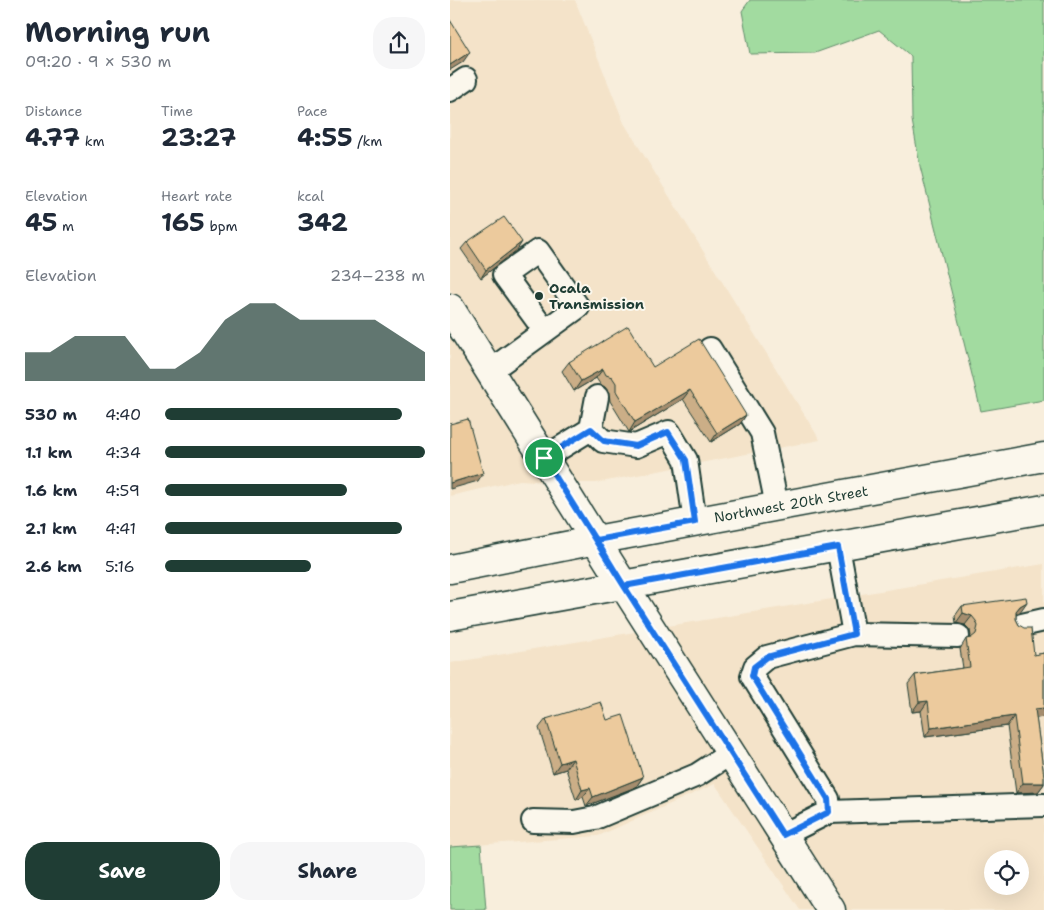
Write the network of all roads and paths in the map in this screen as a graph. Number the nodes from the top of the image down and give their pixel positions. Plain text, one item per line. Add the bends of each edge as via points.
1 (450, 308) edge
2 (545, 331) dead end
3 (710, 349) dead end
4 (490, 371) junction
5 (598, 397) dead end
6 (591, 429) junction
7 (1044, 457) edge
8 (544, 458) junction
9 (776, 506) junction
10 (1044, 508) edge
11 (695, 522) junction
12 (596, 540) junction
13 (838, 547) junction
14 (450, 569) edge
15 (624, 586) junction
16 (450, 616) edge
17 (1044, 620) edge
18 (1022, 625) edge
19 (854, 634) junction
20 (958, 636) dead end
21 (731, 753) junction
22 (1044, 805) edge
23 (829, 812) junction
24 (533, 822) dead end
25 (783, 835) junction
26 (831, 910) edge

1 - 4 main road
2 - 4 lane
3 - 9 lane via 762,433
4 - 8 main road
5 - 6 lane
6 - 8 lane
6 - 11 lane via 604,441 636,446 668,432 686,460
7 - 9 main road, Northwest 20th Street
8 - 12 main road
9 - 11 main road, Northwest 20th Street
10 - 13 main road
11 - 12 main road, Northwest 20th Street
12 - 14 main road, Northwest 20th Street
12 - 15 main road
13 - 15 main road
13 - 19 lane
15 - 16 main road
15 - 21 main road
17 - 18 lane
19 - 20 lane
19 - 23 lane via 767,657 754,667 752,676 828,799
21 - 24 lane via 697,775 595,818 574,822
21 - 25 main road
22 - 23 lane
23 - 25 lane
25 - 26 main road

